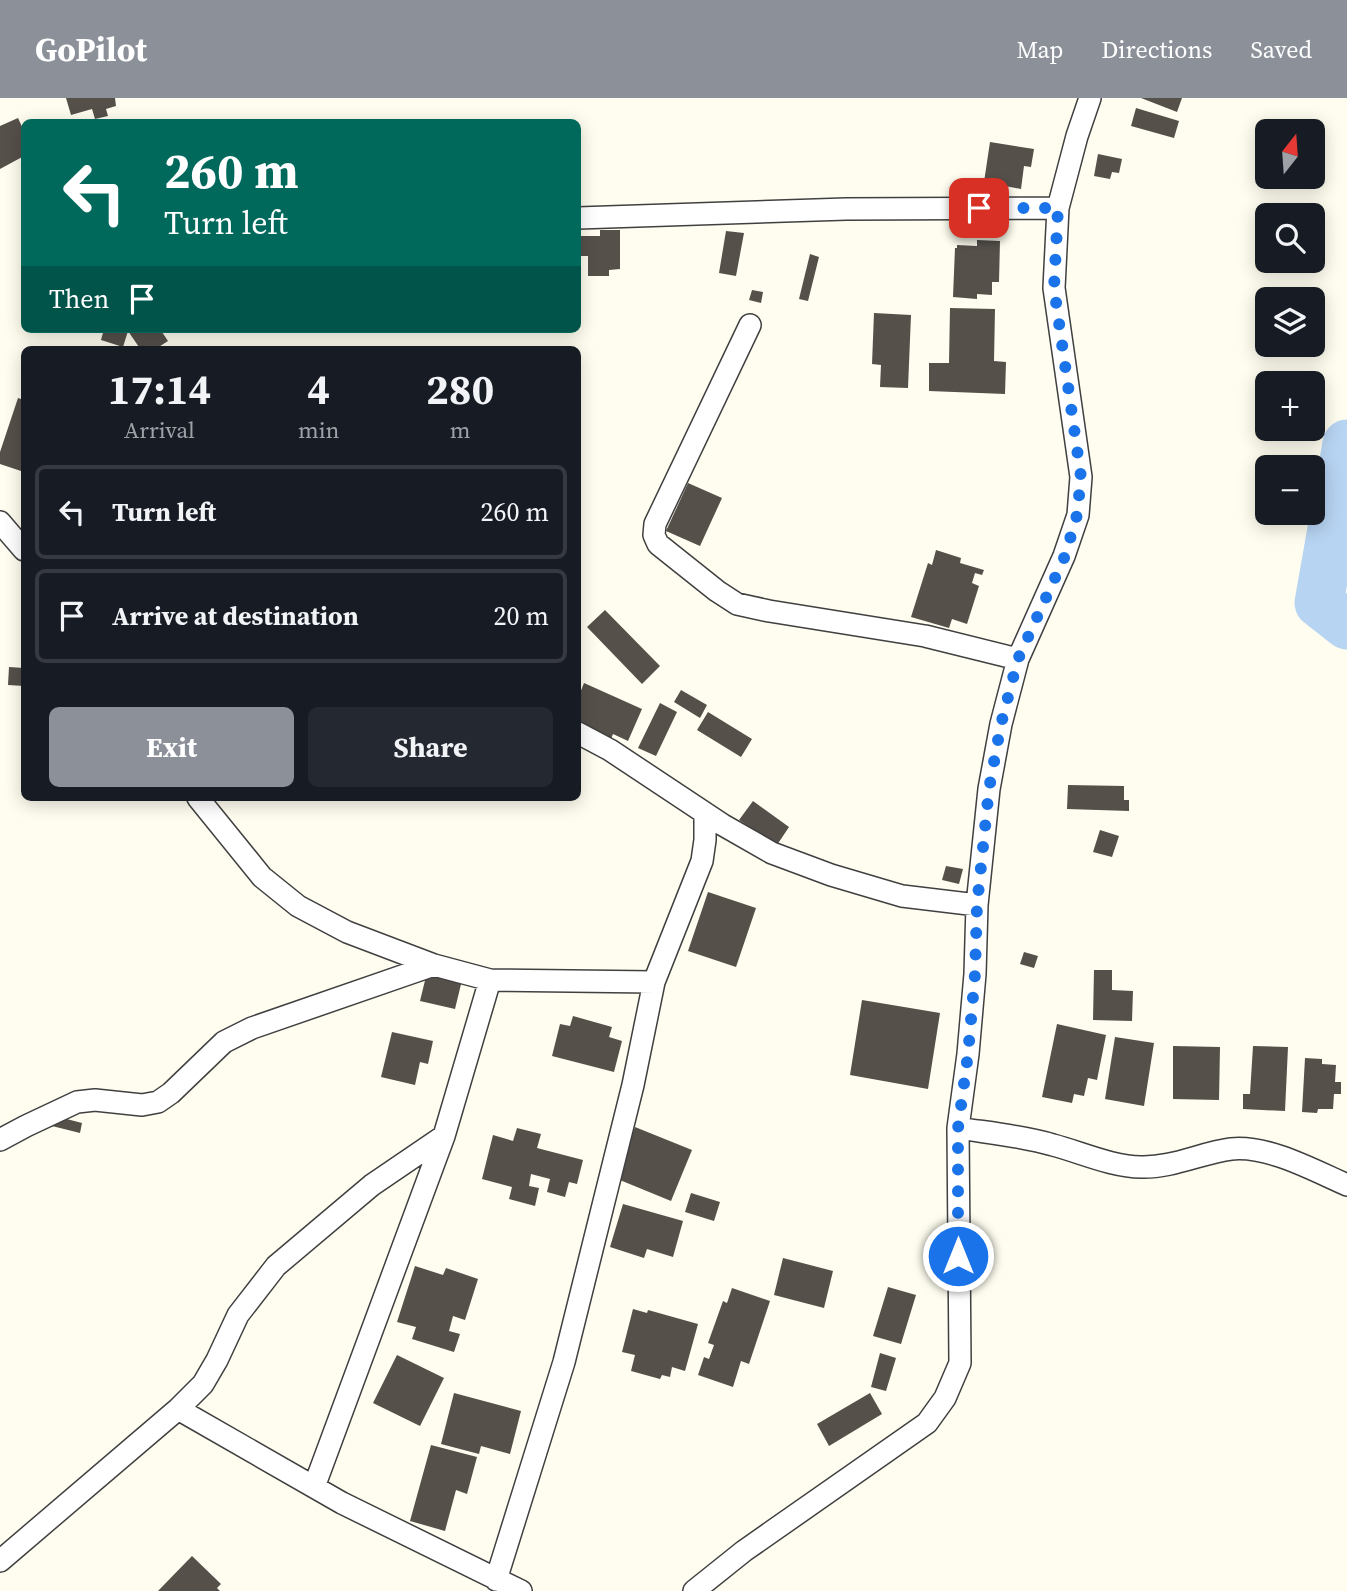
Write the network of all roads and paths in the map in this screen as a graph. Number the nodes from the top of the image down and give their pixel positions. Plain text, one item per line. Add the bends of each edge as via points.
1 (1090, 98) edge
2 (1058, 208) junction
3 (581, 218) edge
4 (750, 325) dead end
5 (0, 522) edge
6 (21, 546) edge
7 (1018, 659) junction
8 (581, 735) edge
9 (200, 801) edge
10 (705, 813) junction
11 (977, 905) junction
12 (434, 965) junction
13 (490, 980) junction
14 (654, 982) junction
15 (958, 1128) junction
16 (444, 1136) junction
17 (0, 1140) edge
18 (1347, 1185) edge
19 (178, 1409) junction
20 (314, 1487) junction
21 (0, 1561) edge
22 (496, 1580) junction
23 (522, 1591) edge
24 (694, 1591) edge

1 - 2 street
2 - 3 street
2 - 7 street via 1054,288 1080,489 1065,556
4 - 7 street via 656,524 658,544 737,604 925,636
5 - 6 street
7 - 11 street via 989,789
8 - 10 street
9 - 12 street via 262,877 298,906 347,932
10 - 11 street via 772,853 831,875 902,896
10 - 14 street via 702,861
11 - 15 street via 975,974
12 - 13 street
12 - 17 street via 252,1028 224,1042 158,1102 77,1102
13 - 14 street
13 - 16 street
14 - 22 street via 564,1362
15 - 18 street via 1050,1144 1141,1167 1232,1149 1268,1152
15 - 24 street via 960,1363 945,1398 926,1423
16 - 19 street via 372,1185 276,1266 237,1315 203,1384
16 - 20 street
19 - 20 street
19 - 21 street
20 - 22 street
22 - 23 street

